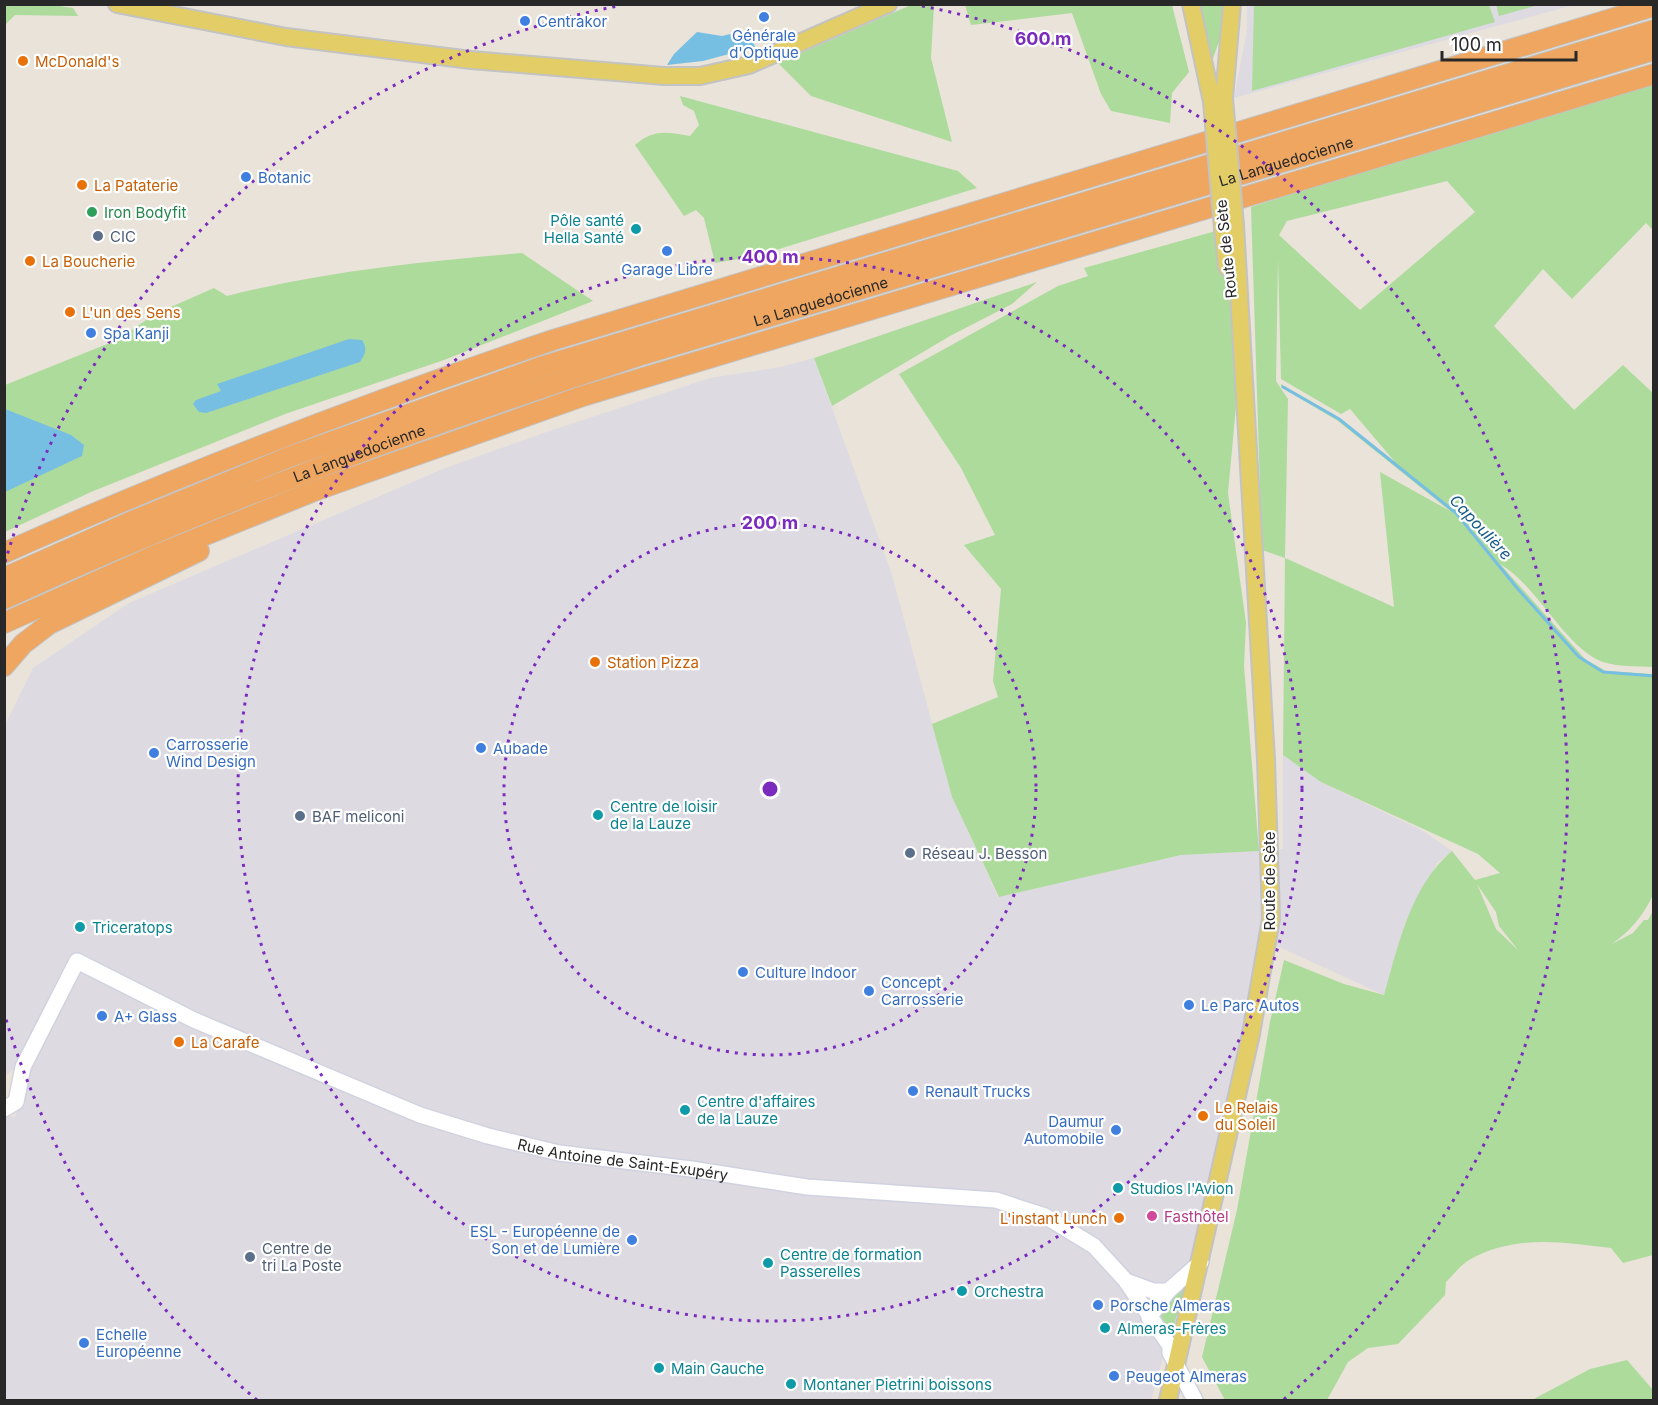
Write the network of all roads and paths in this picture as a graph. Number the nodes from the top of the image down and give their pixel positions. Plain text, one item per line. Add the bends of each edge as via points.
1 (117, 4) edge
2 (888, 4) edge
3 (1191, 4) edge
4 (1232, 4) edge
5 (1653, 6) edge
6 (1653, 30) edge
7 (1653, 50) edge
8 (1653, 74) edge
9 (1218, 100) junction
10 (530, 414) junction
11 (259, 445) junction
12 (4, 539) edge
13 (4, 553) edge
14 (4, 578) edge
15 (4, 599) edge
16 (4, 623) edge
17 (4, 666) edge
18 (10, 1086) edge
19 (4, 1109) edge
20 (1201, 1263) junction
21 (1126, 1281) junction
22 (1168, 1291) junction
23 (1152, 1322) junction
24 (1173, 1358) junction
25 (1170, 1394) edge
26 (1157, 1401) edge
27 (1196, 1401) edge

1 - 2 main road via 296,38 471,60 664,76 700,76 749,65
3 - 9 main road, Route de Sète
4 - 9 main road, Route de Sète
5 - 11 highway via 621,318 424,383
6 - 14 highway, La Languedocienne via 544,366 256,470
7 - 15 highway, La Languedocienne via 638,356 491,404 232,501
8 - 10 highway via 714,355
9 - 20 main road, Route de Sète, bridge via 1231,299 1241,352 1266,760 1270,919 1262,980
10 - 16 highway via 314,491 156,555
10 - 17 highway via 182,558 49,624 23,644
11 - 12 highway via 172,473
11 - 13 highway
18 - 19 street via 16,1102
18 - 21 street, Rue Antoine de Saint-Exupéry via 77,962 194,1020 448,1124 559,1154 807,1187 996,1200 1045,1216 1076,1233 1094,1246
20 - 22 street
20 - 24 main road, Route de Sète
21 - 22 street via 1153,1291
21 - 23 street, Rue Antoine de Saint-Exupéry
22 - 23 street
23 - 24 street, Rue Antoine de Saint-Exupéry via 1170,1346
24 - 25 main road, Route de Sète
24 - 27 street, Rue Antoine de Saint-Exupéry
25 - 26 main road

